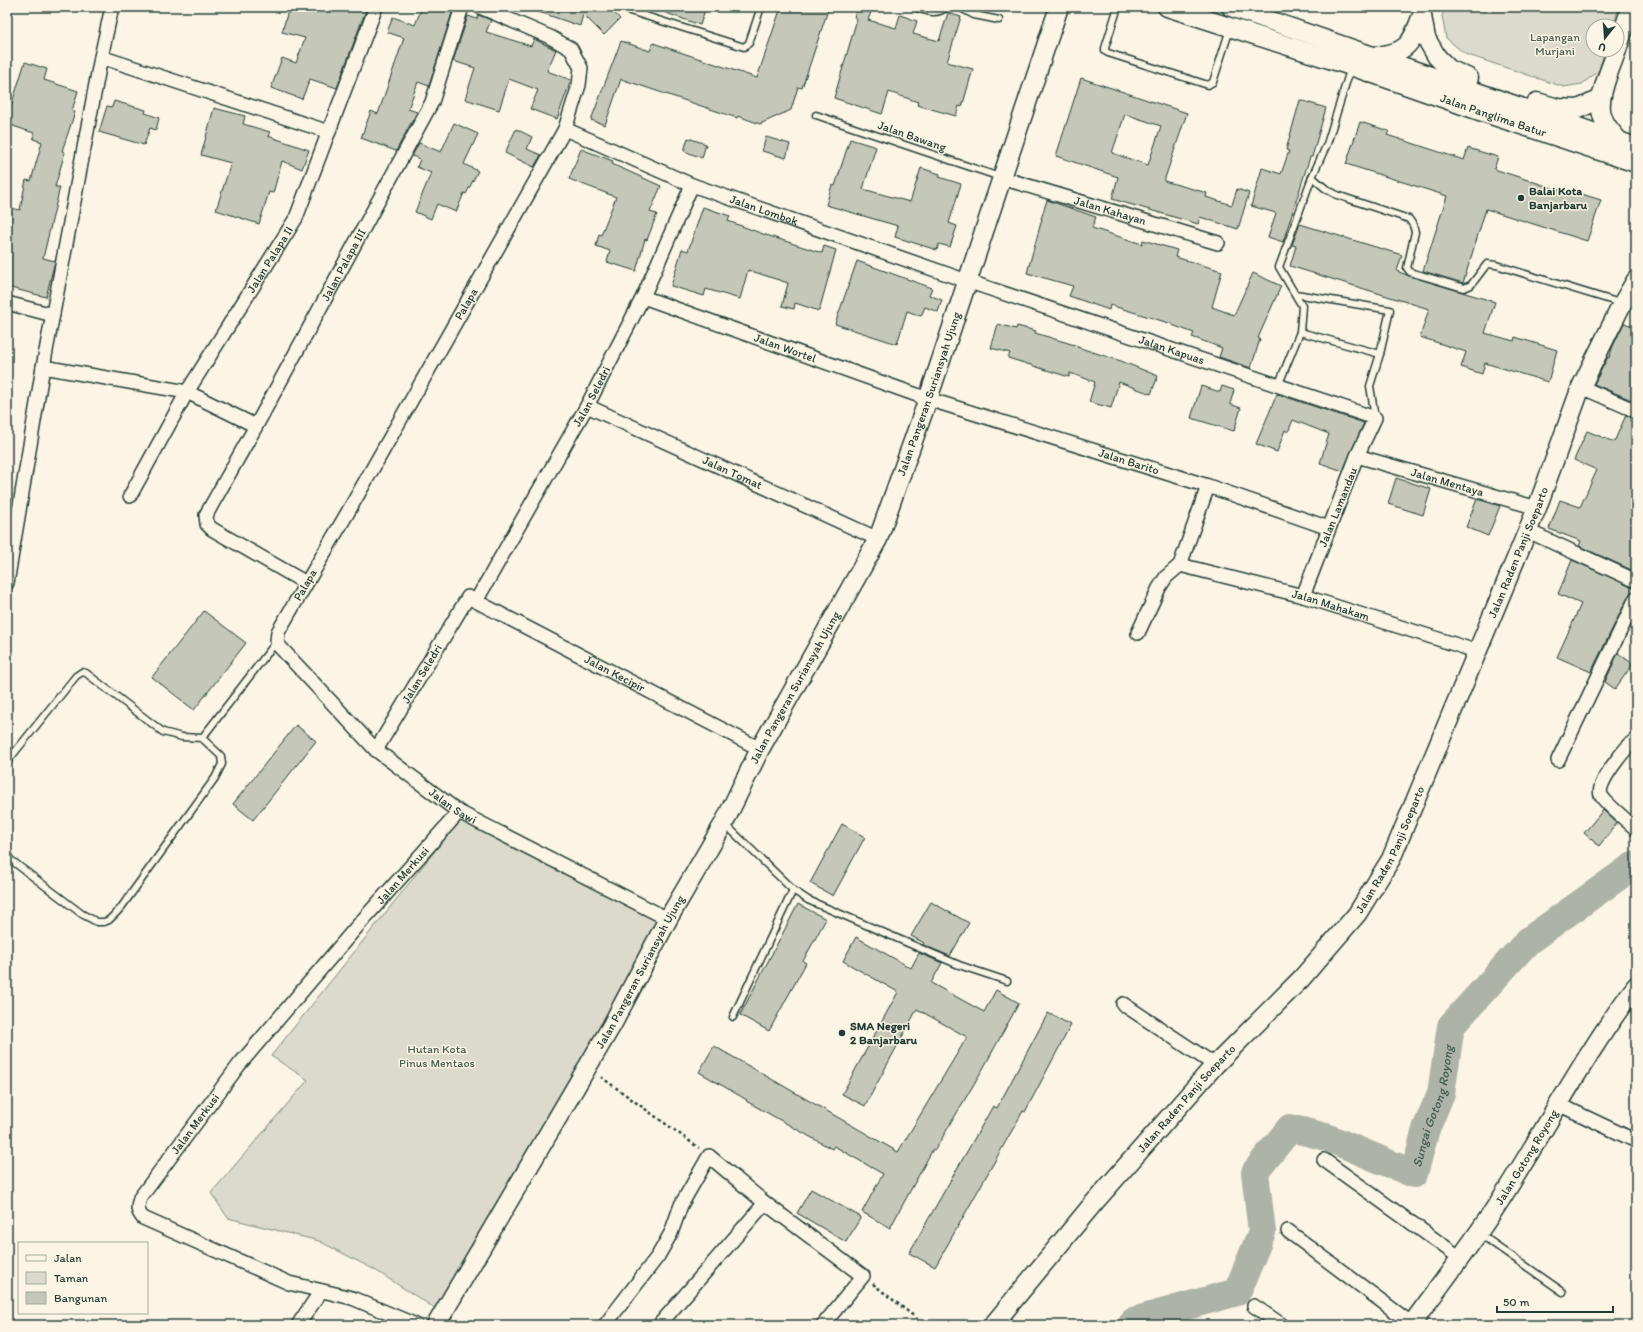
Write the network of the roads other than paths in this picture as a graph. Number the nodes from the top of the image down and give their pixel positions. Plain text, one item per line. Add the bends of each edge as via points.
1 (112, 7) edge
2 (376, 7) edge
3 (462, 7) edge
4 (480, 7) edge
5 (617, 7) edge
6 (761, 7) edge
7 (914, 7) edge
8 (947, 7) edge
9 (959, 7) edge
10 (1059, 7) edge
11 (1118, 7) edge
12 (1167, 7) edge
13 (1231, 7) edge
14 (1631, 7) edge
15 (1423, 12) edge
16 (999, 20) dead end
17 (1625, 25) edge
18 (1230, 27) junction
19 (1374, 56) junction
20 (101, 57) junction
21 (1614, 58) edge
22 (1351, 66) junction
23 (1601, 99) junction
24 (816, 115) dead end
25 (565, 130) junction
26 (329, 132) junction
27 (1628, 144) edge
28 (1636, 163) edge
29 (1312, 177) junction
30 (1002, 178) junction
31 (692, 185) junction
32 (1218, 243) dead end
33 (1636, 280) edge
34 (967, 281) junction
35 (1296, 294) junction
36 (642, 297) junction
37 (7, 303) edge
38 (1622, 304) junction
39 (53, 315) junction
40 (1300, 332) junction
41 (1380, 354) junction
42 (43, 367) junction
43 (1278, 386) junction
44 (1581, 387) junction
45 (187, 392) junction
46 (928, 398) junction
47 (587, 406) junction
48 (1636, 411) edge
49 (1375, 418) junction
50 (256, 426) junction
51 (1358, 456) junction
52 (1208, 486) junction
53 (130, 496) dead end
54 (1537, 508) junction
55 (1329, 528) junction
56 (1528, 531) junction
57 (878, 539) junction
58 (1180, 565) junction
59 (1636, 582) edge
60 (7, 583) edge
61 (306, 583) junction
62 (1303, 596) junction
63 (1636, 598) edge
64 (472, 600) junction
65 (1138, 633) dead end
66 (277, 640) junction
67 (1479, 652) junction
68 (202, 738) junction
69 (1636, 739) edge
70 (760, 749) junction
71 (376, 750) junction
72 (1558, 760) dead end
73 (7, 762) edge
74 (459, 812) junction
75 (724, 823) junction
76 (1636, 829) edge
77 (7, 857) edge
78 (793, 890) junction
79 (668, 919) junction
80 (1007, 981) dead end
81 (1636, 986) edge
82 (1123, 1004) dead end
83 (733, 1017) dead end
84 (1215, 1065) junction
85 (1558, 1104) junction
86 (1636, 1141) edge
87 (1324, 1160) dead end
88 (765, 1203) junction
89 (1288, 1232) dead end
90 (1478, 1233) junction
91 (1459, 1258) junction
92 (321, 1291) junction
93 (1563, 1292) dead end
94 (1254, 1306) dead end
95 (660, 1324) dead end
96 (298, 1325) edge
97 (416, 1325) edge
98 (436, 1325) edge
99 (605, 1325) edge
100 (823, 1325) edge
101 (993, 1325) edge
102 (1282, 1325) edge
103 (1411, 1325) edge

1 - 20 street
2 - 26 street, Jalan Palapa II
3 - 50 street, Jalan Palapa III via 432,102
4 - 25 street, Palapa via 550,37 571,49 581,68 579,85
5 - 6 lane via 744,47 749,43
7 - 8 lane via 939,12
9 - 16 lane via 974,15
10 - 30 main road, Jalan Pangeran Suriansyah Ujung
11 - 18 lane via 1105,51 1208,85 1213,82
12 - 18 main road, Jalan Panglima Batur
13 - 19 main road, Jalan Panglima Batur
14 - 17 main road
15 - 19 main road via 1412,41 1399,52
15 - 23 main road via 1426,38 1437,57 1449,69 1473,80 1558,108 1578,109
18 - 22 main road, Jalan Panglima Batur
19 - 27 main road, Jalan Panglima Batur
20 - 26 street
20 - 39 street
21 - 23 main road
22 - 28 main road, Jalan Panglima Batur
22 - 29 lane via 1326,144
23 - 27 main road via 1601,112 1609,129
24 - 30 lane, Jalan Bawang
25 - 31 street, Jalan Lombok
25 - 61 street, Palapa
26 - 45 street, Jalan Palapa II via 296,218
29 - 35 lane via 1279,266
29 - 38 lane via 1337,195 1409,219 1415,232 1407,268 1410,272 1464,288 1471,285 1487,264 1496,265
30 - 32 street, Jalan Kahayan
30 - 34 main road, Jalan Pangeran Suriansyah Ujung
31 - 34 street, Jalan Lombok
31 - 36 street, Jalan Seledri
33 - 38 main road, Jalan Raden Panji Soeparto
34 - 43 street, Jalan Kapuas
34 - 46 main road, Jalan Pangeran Suriansyah Ujung
35 - 40 lane via 1302,306
35 - 41 lane via 1390,310
36 - 46 street, Jalan Wortel
36 - 47 street, Jalan Seledri
37 - 39 street
38 - 44 main road, Jalan Raden Panji Soeparto
39 - 42 street
40 - 41 lane
40 - 43 lane
41 - 49 lane via 1370,386
42 - 45 street
42 - 60 street
43 - 49 street, Jalan Kapuas
44 - 48 street
44 - 54 main road, Jalan Raden Panji Soeparto
45 - 50 street
45 - 53 street, Jalan Palapa II
46 - 52 street, Jalan Barito
46 - 57 main road, Jalan Pangeran Suriansyah Ujung
47 - 57 street, Jalan Tomat
47 - 64 street, Jalan Seledri
49 - 51 street, Jalan Lamandau
50 - 61 street, Jalan Palapa III via 206,515 207,524
51 - 54 street, Jalan Mentaya
51 - 55 street, Jalan Lamandau
52 - 55 street, Jalan Barito
52 - 58 street
54 - 56 main road, Jalan Raden Panji Soeparto
55 - 62 street, Jalan Lamandau
56 - 59 street
56 - 67 main road, Jalan Raden Panji Soeparto
57 - 70 main road, Jalan Pangeran Suriansyah Ujung
58 - 62 street, Jalan Mahakam
58 - 65 street via 1166,577 1159,588
61 - 66 street, Palapa via 278,632
62 - 67 street, Jalan Mahakam
63 - 72 street
64 - 70 street, Jalan Kecipir
64 - 71 street, Jalan Seledri
66 - 68 lane
66 - 71 street, Jalan Sawi via 279,646
67 - 84 main road, Jalan Raden Panji Soeparto via 1391,860 1357,914 1301,979
68 - 73 lane via 182,737 163,732 82,672 76,676
68 - 77 lane via 221,756 222,764 216,778 120,909 109,920 97,922 82,914
69 - 76 street via 1616,762 1599,789 1600,794
70 - 75 main road, Jalan Pangeran Suriansyah Ujung
71 - 74 street, Jalan Sawi
74 - 79 street, Jalan Sawi
74 - 92 street, Jalan Merkusi via 239,1065 140,1198 138,1212 143,1218 289,1283
75 - 78 lane
75 - 79 main road, Jalan Pangeran Suriansyah Ujung
78 - 80 lane via 808,900 918,948
78 - 83 lane
79 - 98 main road, Jalan Pangeran Suriansyah Ujung via 588,1067
81 - 85 main road, Jalan Gotong Royong via 1615,1014
82 - 84 street
84 - 101 main road, Jalan Raden Panji Soeparto
85 - 86 street
85 - 90 main road, Jalan Gotong Royong
87 - 91 street
88 - 95 street
88 - 99 street via 709,1156 681,1205 671,1233 658,1256
88 - 100 street via 862,1276
89 - 103 street
90 - 91 main road, Jalan Gotong Royong
90 - 93 lane
91 - 103 main road, Jalan Gotong Royong
92 - 96 street
92 - 97 street, Jalan Merkusi via 352,1298
94 - 102 street

